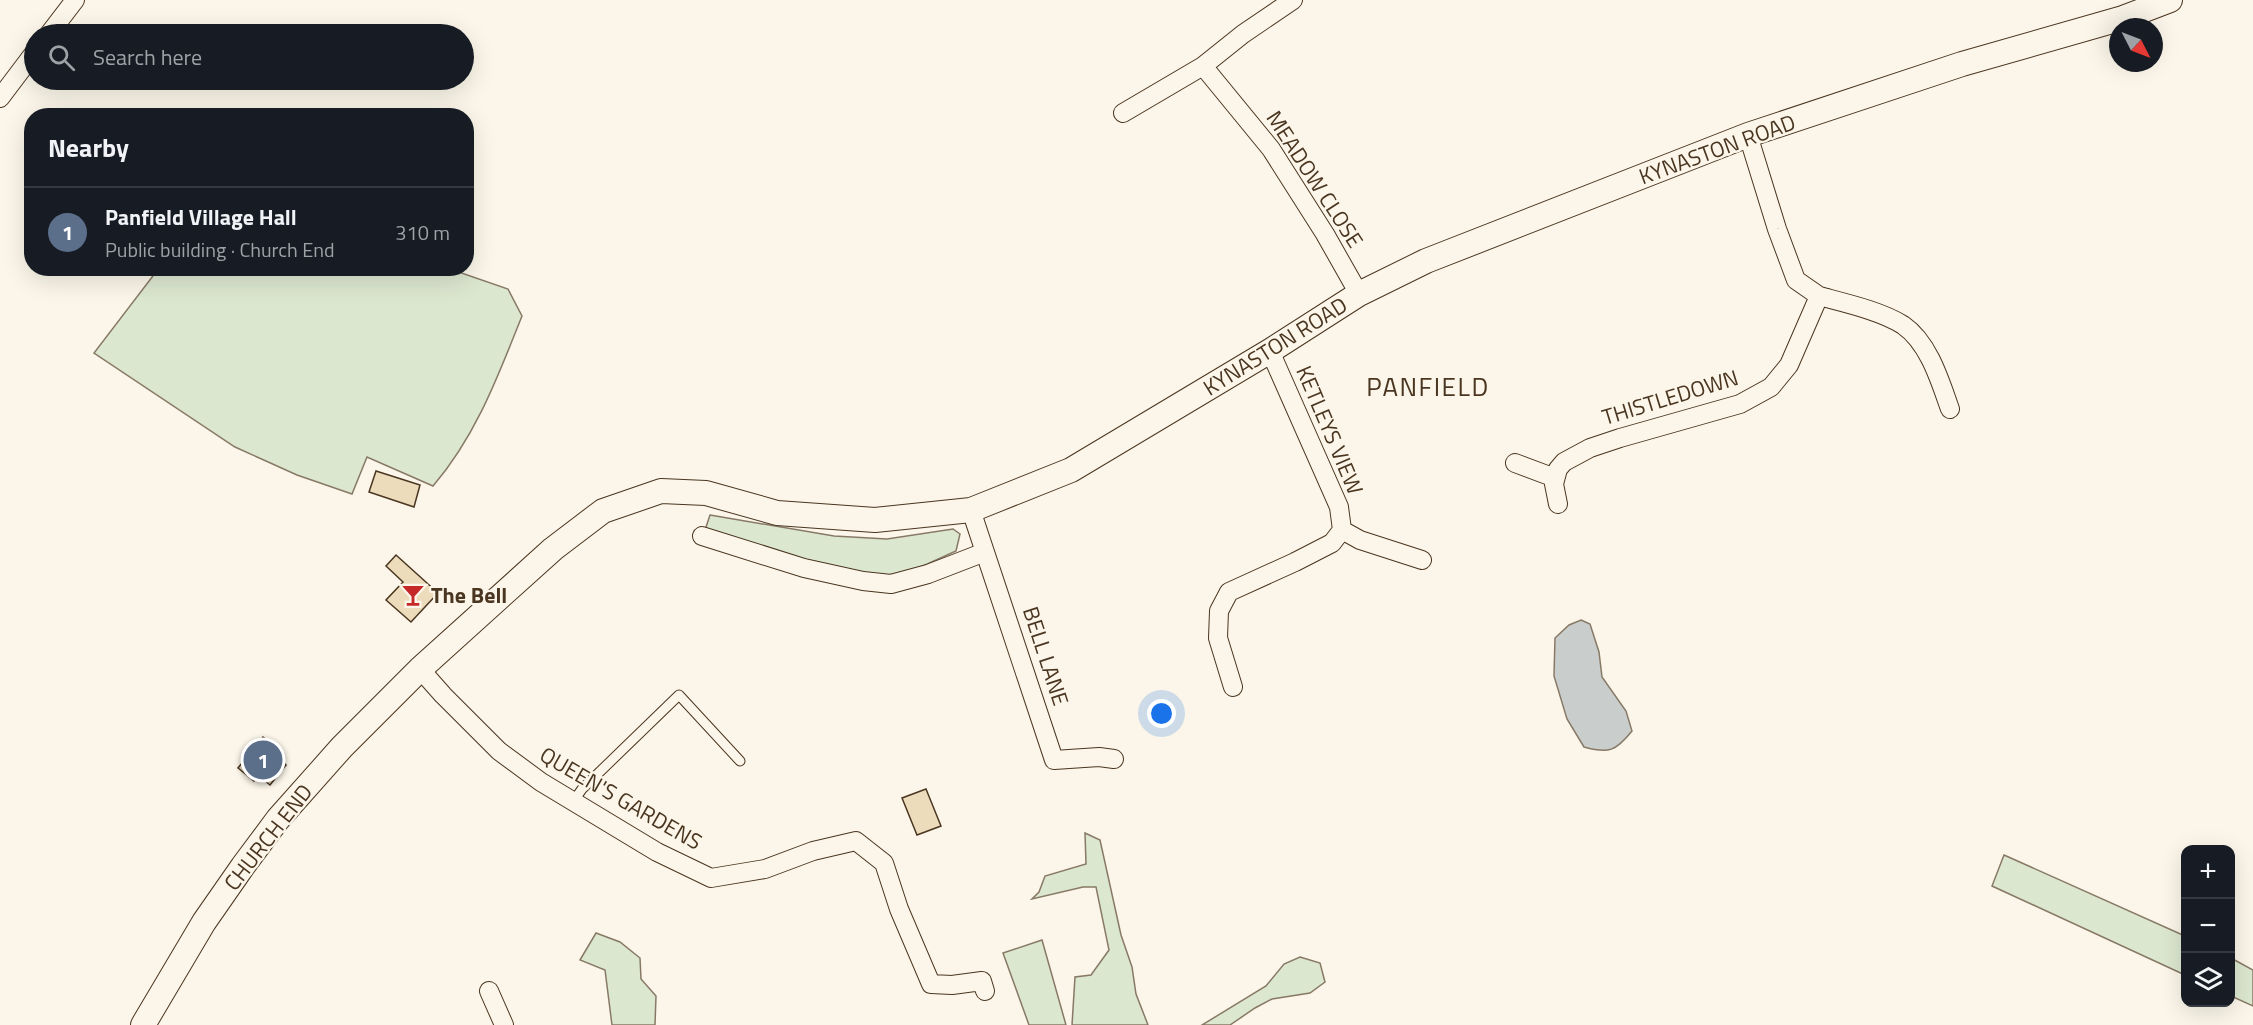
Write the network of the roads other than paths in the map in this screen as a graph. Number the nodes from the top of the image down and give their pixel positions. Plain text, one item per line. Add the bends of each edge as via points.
1 (75, 0) edge
2 (1293, 0) edge
3 (2170, 0) edge
4 (57, 24) edge
5 (24, 66) edge
6 (1203, 66) junction
7 (0, 98) edge
8 (1123, 113) dead end
9 (1748, 135) junction
10 (1359, 294) junction
11 (1819, 296) junction
12 (1270, 351) junction
13 (1950, 410) dead end
14 (1515, 463) dead end
15 (1555, 478) junction
16 (1558, 504) dead end
17 (971, 510) junction
18 (1342, 530) junction
19 (702, 536) dead end
20 (985, 552) junction
21 (1422, 560) dead end
22 (420, 669) junction
23 (1233, 687) dead end
24 (1114, 759) dead end
25 (740, 761) dead end
26 (573, 802) junction
27 (489, 991) dead end
28 (985, 991) dead end
29 (143, 1025) edge
30 (504, 1025) edge

1 - 4 street
2 - 6 street
3 - 9 street, KYNASTON ROAD
5 - 7 street
6 - 8 street
6 - 10 street, MEADOW CLOSE via 1271,149
9 - 10 street, KYNASTON ROAD via 1426,261
9 - 11 street via 1796,280
10 - 12 street, KYNASTON ROAD
11 - 13 street via 1863,308 1903,325 1923,346
11 - 15 street, THISTLEDOWN via 1789,364 1771,387 1740,404 1590,448 1564,462
12 - 17 street, KYNASTON ROAD via 1071,470
12 - 18 street, KETLEYS VIEW via 1339,507
14 - 15 street
15 - 16 street
17 - 20 street, BELL LANE
17 - 22 street, KYNASTON ROAD via 875,520 777,513 706,493 661,491 603,511 553,549
18 - 21 street, KETLEYS VIEW
18 - 23 street, KETLEYS VIEW via 1332,543 1229,592 1219,611 1218,638
19 - 20 street via 804,568 891,584
20 - 24 street, BELL LANE via 1054,760
22 - 26 street, QUEEN'S GARDENS via 499,751
22 - 29 street, CHURCH END via 342,747 278,819 204,922
25 - 26 lane via 679,695
26 - 28 street, QUEEN'S GARDENS via 657,852 711,878 765,869 813,851 856,841 884,863 931,984 982,981
27 - 30 street

